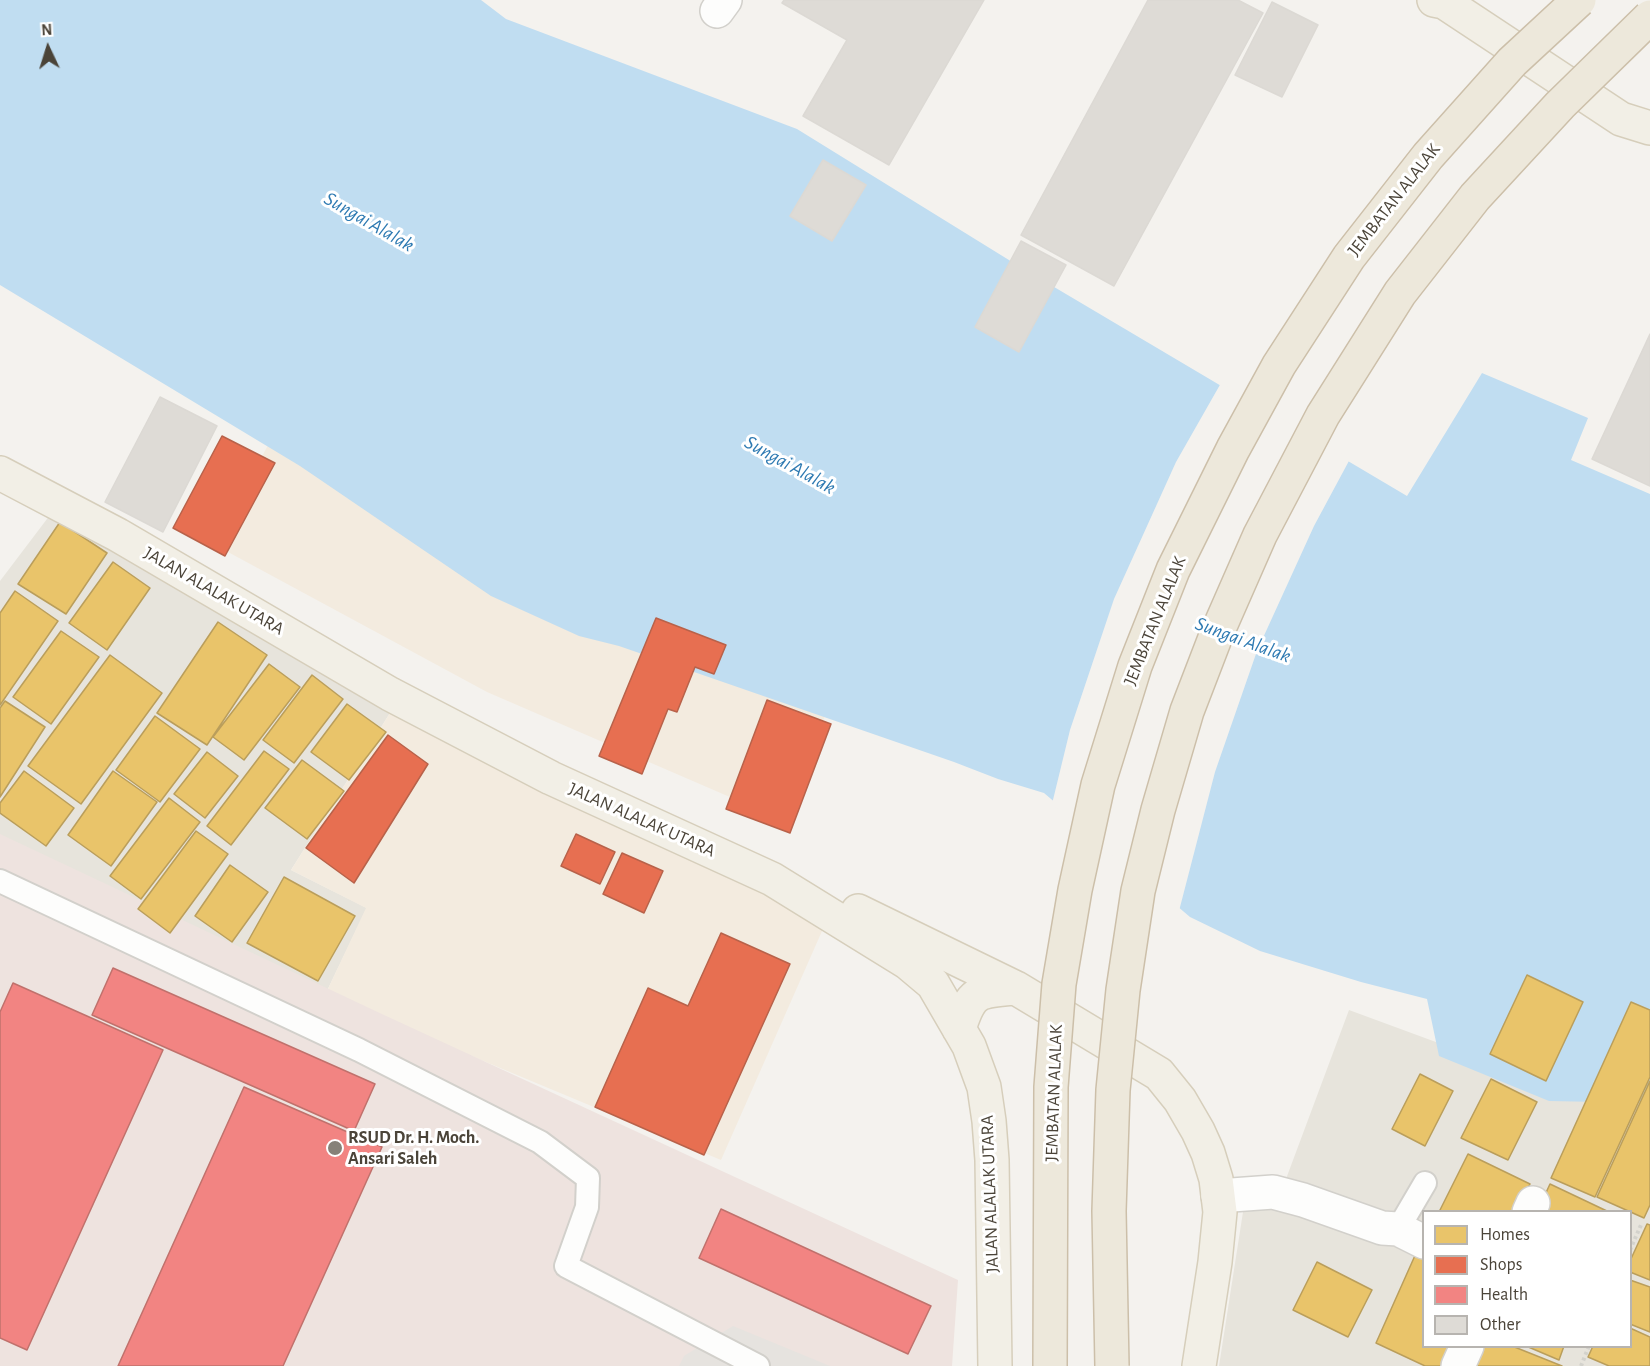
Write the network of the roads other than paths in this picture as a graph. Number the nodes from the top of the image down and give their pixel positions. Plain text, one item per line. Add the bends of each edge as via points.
1 (1579, 0) edge
2 (1442, 1) edge
3 (1650, 17) edge
4 (1650, 128) edge
5 (0, 473) edge
6 (772, 879) junction
7 (0, 881) edge
8 (1016, 988) junction
9 (959, 1029) junction
10 (1425, 1183) dead end
11 (1218, 1196) junction
12 (1411, 1235) edge
13 (1467, 1348) edge
14 (758, 1366) edge
15 (995, 1366) edge
16 (1050, 1366) edge
17 (1112, 1366) edge
18 (1199, 1366) edge
19 (1458, 1366) edge

1 - 16 highway, JEMBATAN ALALAK, bridge via 1481,96 1349,257 1279,365 1233,449 1173,570 1135,666 1098,785 1059,984 1051,1087
2 - 4 main road via 1621,119
3 - 17 highway, bridge via 1560,105 1475,197 1400,293 1323,415 1260,535 1217,633 1187,711 1158,810 1138,891 1123,990 1109,1211
5 - 6 main road, JALAN ALALAK UTARA via 118,535 390,694 551,778
6 - 8 main road via 862,913
6 - 9 main road, JALAN ALALAK UTARA via 908,963 933,984
7 - 14 lane via 359,1050 540,1142 588,1178 587,1207 566,1266
8 - 9 main road via 985,990 975,997 965,1009
8 - 11 main road via 1159,1074 1198,1131 1208,1152
9 - 15 main road, JALAN ALALAK UTARA via 984,1087 989,1121
10 - 12 lane
11 - 12 street via 1273,1192
11 - 18 main road via 1215,1262
13 - 19 street

